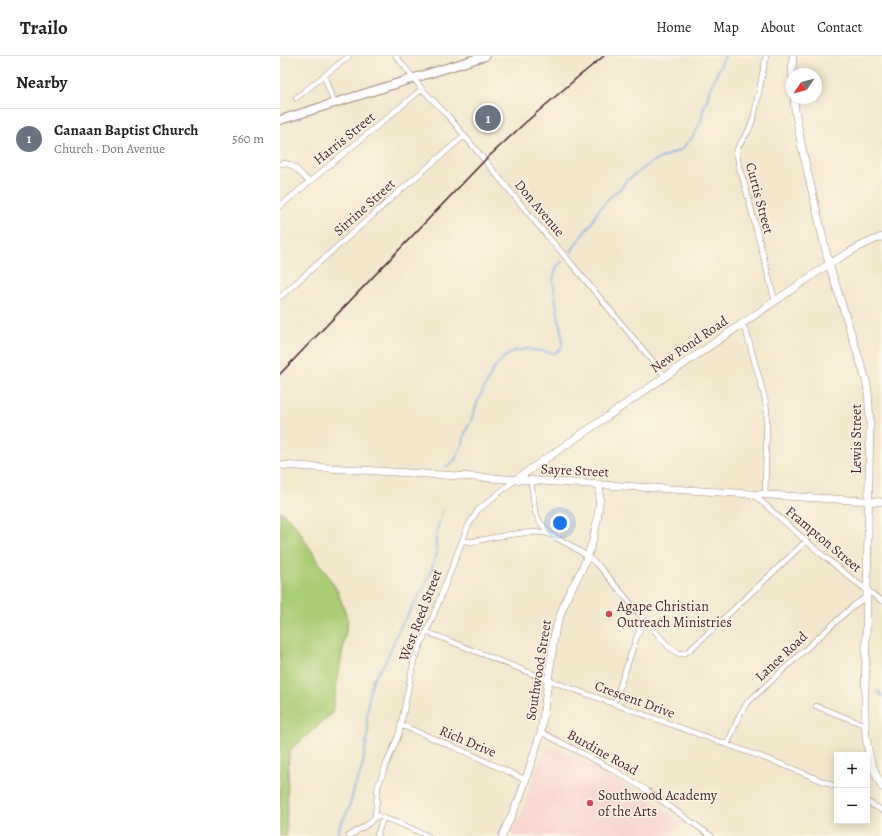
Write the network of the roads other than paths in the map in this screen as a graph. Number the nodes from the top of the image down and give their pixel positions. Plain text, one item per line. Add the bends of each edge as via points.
1 (349, 56) edge
2 (396, 56) edge
3 (484, 56) edge
4 (766, 56) edge
5 (793, 56) edge
6 (466, 59) edge
7 (792, 68) edge
8 (324, 76) junction
9 (414, 79) junction
10 (422, 89) junction
11 (296, 98) dead end
12 (334, 103) junction
13 (794, 104) edge
14 (280, 120) edge
15 (464, 136) junction
16 (280, 164) edge
17 (309, 182) junction
18 (280, 206) edge
19 (882, 237) edge
20 (829, 264) junction
21 (280, 297) edge
22 (775, 301) junction
23 (741, 324) junction
24 (665, 376) junction
25 (280, 465) edge
26 (515, 480) junction
27 (531, 481) junction
28 (600, 484) junction
29 (752, 494) junction
30 (765, 494) junction
31 (869, 501) junction
32 (882, 502) edge
33 (549, 534) junction
34 (463, 540) junction
35 (806, 541) junction
36 (587, 556) junction
37 (866, 594) junction
38 (882, 601) edge
39 (644, 619) junction
40 (426, 632) junction
41 (548, 680) junction
42 (614, 704) junction
43 (816, 706) dead end
44 (401, 725) junction
45 (865, 725) junction
46 (541, 732) junction
47 (727, 744) junction
48 (526, 780) junction
49 (834, 786) edge
50 (882, 787) edge
51 (870, 804) edge
52 (882, 810) edge
53 (375, 815) junction
54 (383, 818) junction
55 (349, 836) edge
56 (377, 836) edge
57 (428, 836) edge
58 (502, 836) edge
59 (711, 836) edge

1 - 8 street
2 - 9 street, Don Avenue
3 - 6 main road
4 - 22 street, Curtis Street via 754,116 737,153
5 - 7 street
6 - 9 main road
8 - 11 street
8 - 12 street
9 - 10 street, Don Avenue
9 - 12 main road
10 - 15 street, Don Avenue
10 - 17 street, Harris Street
12 - 14 main road
13 - 20 street, Lewis Street
15 - 21 street, Sirrine Street
15 - 24 street, Don Avenue
16 - 17 street via 289,163
17 - 18 street, Harris Street
19 - 20 street, New Pond Road
20 - 22 street, New Pond Road
20 - 31 street, Lewis Street via 867,385 870,421
22 - 23 street, New Pond Road
23 - 24 street, New Pond Road
23 - 30 street via 746,331 767,412
24 - 26 street, New Pond Road
25 - 26 street, Sayre Street
26 - 27 street, Sayre Street
26 - 34 street, West Reed Street via 478,510
27 - 28 street, Sayre Street
27 - 33 street via 535,512
28 - 29 street, Sayre Street
28 - 36 street, Southwood Street via 599,515
29 - 30 street, Sayre Street
29 - 35 street, Frampton Street
30 - 31 street, Sayre Street
31 - 32 street, Sayre Street
31 - 37 street, Lewis Street
33 - 34 street via 525,533 470,542
33 - 36 street
34 - 40 street, West Reed Street
35 - 37 street, Frampton Street
35 - 39 street via 687,652 680,654 670,648
36 - 39 street
36 - 41 street, Southwood Street via 559,615
37 - 38 street, Frampton Street
37 - 45 street, Lewis Street
37 - 47 street, Lance Road via 747,703
39 - 42 street
40 - 41 street, Crescent Drive
40 - 44 street, West Reed Street via 414,660
41 - 42 street, Crescent Drive
41 - 46 street, Southwood Street
42 - 47 street, Crescent Drive
43 - 45 street
44 - 48 street, Rich Drive
44 - 53 street, West Reed Street via 378,786
45 - 50 street, Lewis Street via 873,767
46 - 48 street, Southwood Street
46 - 59 street, Burdine Road via 648,791
47 - 49 street, Crescent Drive
48 - 58 street, Southwood Street
51 - 52 street
53 - 54 street
53 - 55 street via 368,824
54 - 56 street
54 - 57 street

